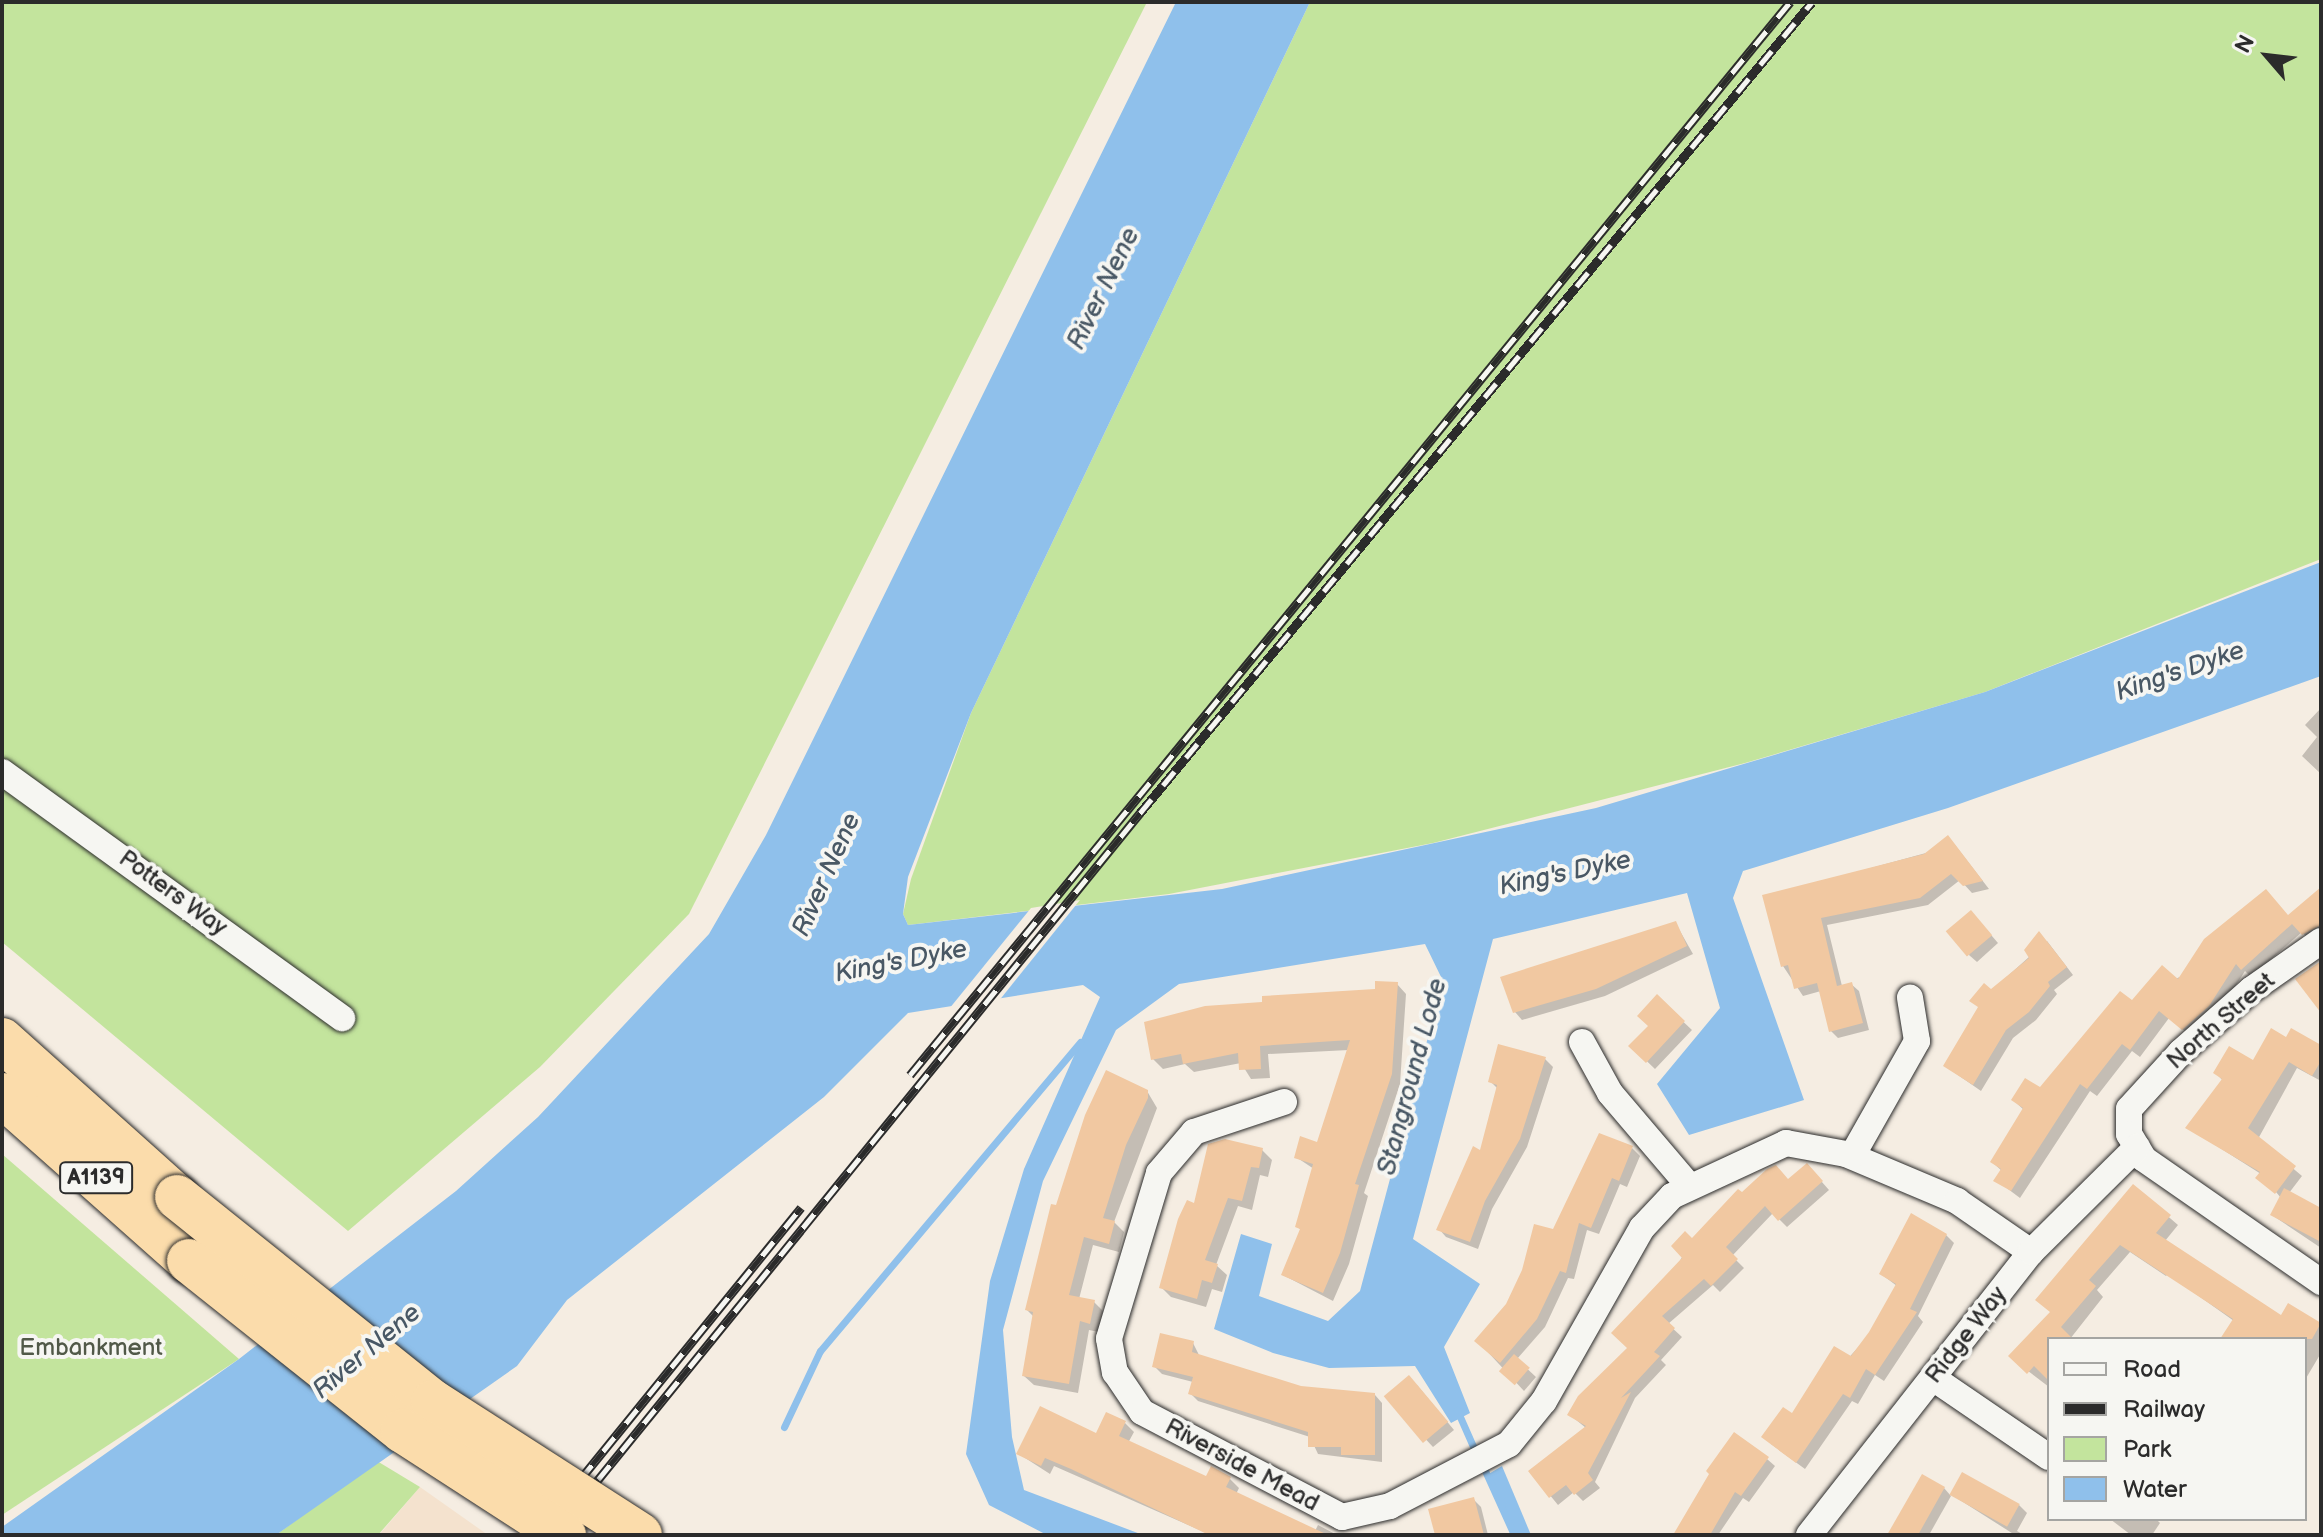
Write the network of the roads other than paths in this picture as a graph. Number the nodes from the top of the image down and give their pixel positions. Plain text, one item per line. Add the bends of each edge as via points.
1 (2, 772) edge
2 (2321, 941) edge
3 (1910, 998) dead end
4 (342, 1018) dead end
5 (2, 1040) edge
6 (1582, 1042) dead end
7 (2, 1095) edge
8 (1284, 1102) dead end
9 (2137, 1147) junction
10 (1852, 1156) junction
11 (1690, 1187) junction
12 (2031, 1252) junction
13 (2321, 1282) edge
14 (1933, 1378) junction
15 (2047, 1456) edge
16 (564, 1535) edge
17 (640, 1535) edge
18 (1809, 1535) edge

1 - 4 street, Potters Way
2 - 9 street, North Street via 2251,990 2181,1052 2129,1109 2129,1134
3 - 10 street via 1917,1041
5 - 17 highway, A1139, bridge via 177,1197 433,1402
6 - 11 street via 1610,1093
7 - 16 highway, A1139, bridge via 189,1261 403,1431
8 - 11 street, Riverside Mead via 1194,1132 1159,1173 1109,1339 1115,1372 1142,1412 1342,1517 1390,1506 1509,1444 1544,1401 1642,1228 1672,1196
9 - 12 street, Ridge Way
9 - 13 street via 2144,1159
10 - 11 street, Riverside Mead via 1786,1143
10 - 12 street, Riverside Mead via 1957,1201
12 - 14 street, Ridge Way
14 - 15 street
14 - 18 street, Ridge Way

